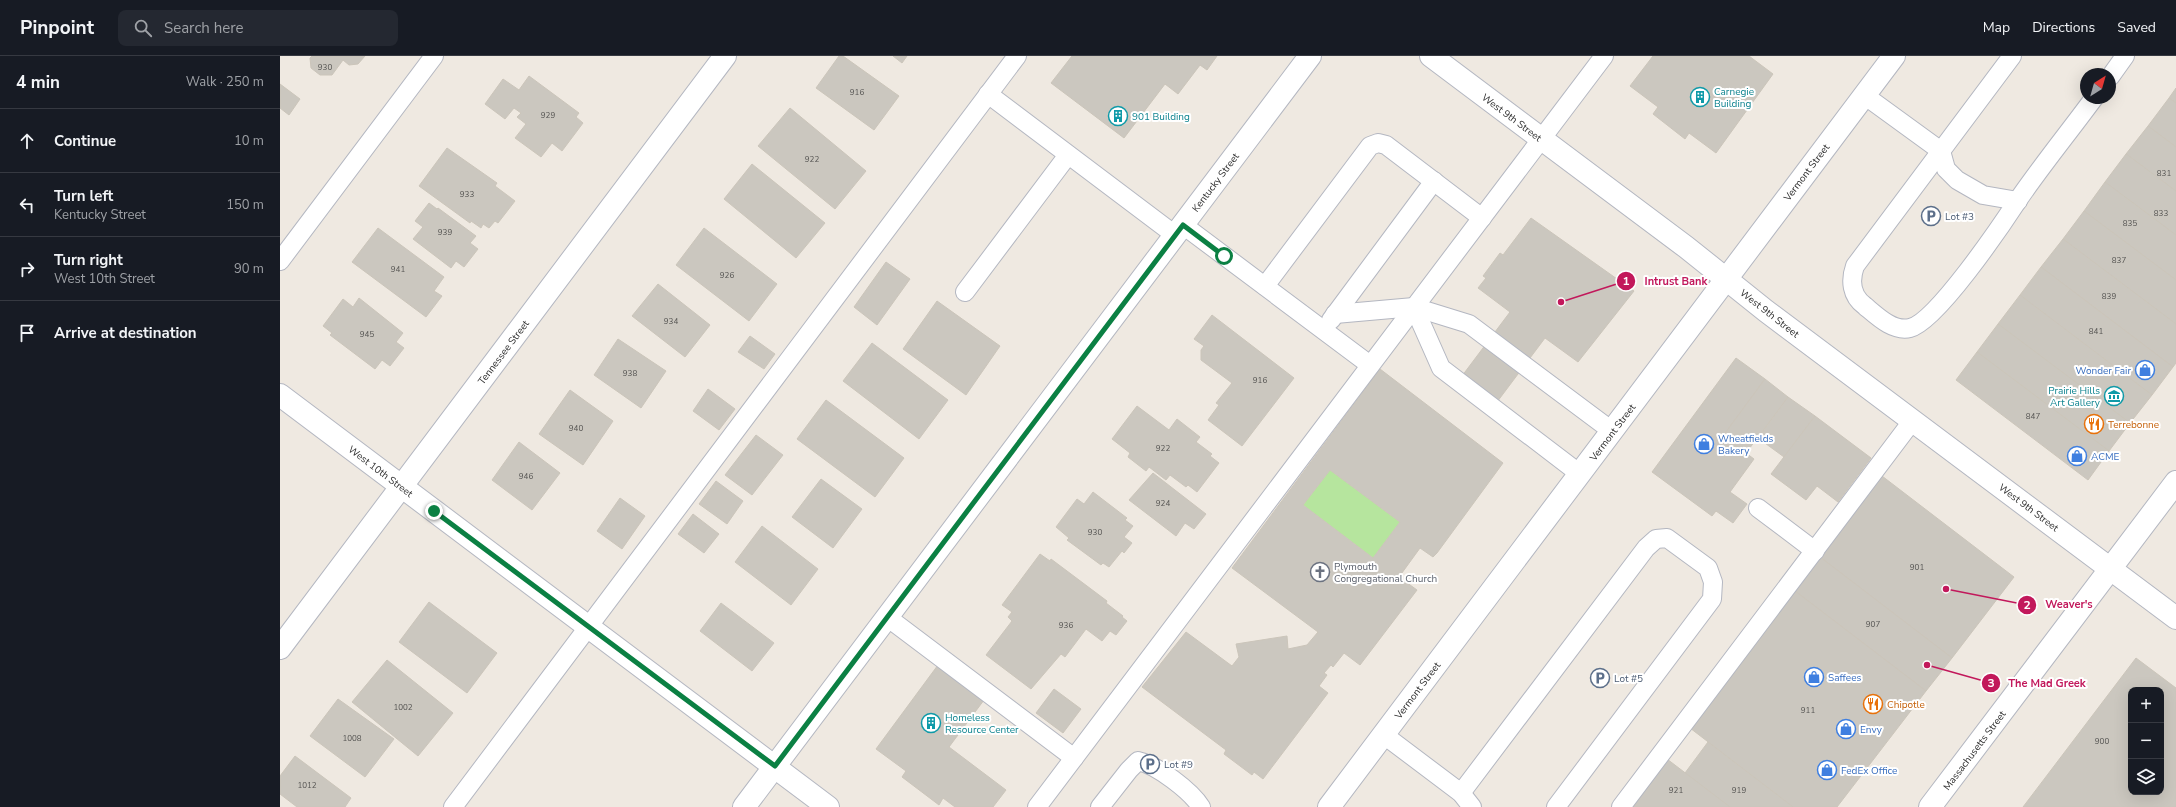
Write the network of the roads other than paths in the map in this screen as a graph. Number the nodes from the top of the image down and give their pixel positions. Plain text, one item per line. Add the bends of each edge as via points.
1 (434, 56) edge
2 (725, 56) edge
3 (1017, 56) edge
4 (1310, 56) edge
5 (1431, 56) edge
6 (1604, 56) edge
7 (1894, 56) edge
8 (2012, 56) edge
9 (2126, 56) edge
10 (2116, 69) edge
11 (988, 94) junction
12 (1864, 95) junction
13 (2090, 104) edge
14 (1541, 139) junction
15 (1941, 151) junction
16 (1068, 155) junction
17 (1434, 181) junction
18 (2018, 201) junction
19 (1482, 218) junction
20 (1179, 230) junction
21 (280, 261) edge
22 (1726, 279) junction
23 (1265, 286) junction
24 (965, 292) dead end
25 (1414, 307) junction
26 (1335, 314) junction
27 (1323, 330) junction
28 (1370, 365) junction
29 (280, 395) edge
30 (1913, 420) junction
31 (1612, 431) junction
32 (1580, 474) junction
33 (2176, 482) edge
34 (402, 487) junction
35 (1758, 508) dead end
36 (1815, 551) junction
37 (2111, 568) junction
38 (887, 617) junction
39 (2176, 618) edge
40 (588, 626) junction
41 (280, 648) edge
42 (1384, 735) junction
43 (1074, 758) junction
44 (775, 766) junction
45 (1466, 800) edge
46 (453, 807) edge
47 (744, 807) edge
48 (828, 807) edge
49 (1037, 807) edge
50 (1100, 807) edge
51 (1201, 807) edge
52 (1329, 807) edge
53 (1556, 807) edge
54 (1621, 807) edge
55 (1930, 807) edge

1 - 21 lane
2 - 34 street, Tennessee Street
3 - 11 lane
4 - 20 street, Kentucky Street
5 - 14 street, West 9th Street
6 - 14 lane
7 - 12 street, Vermont Street
8 - 15 lane
9 - 10 lane
11 - 16 lane
11 - 40 lane
12 - 15 lane
12 - 22 street, Vermont Street
13 - 18 lane
14 - 19 lane
14 - 22 street, West 9th Street
15 - 18 lane via 1946,169 1957,180 1982,195
15 - 18 lane via 1855,266 1851,278 1854,292 1862,304 1894,327 1909,328 1927,320 1991,242
16 - 20 lane
16 - 24 lane
17 - 19 lane
17 - 23 lane via 1386,145 1378,143 1370,146
17 - 26 lane
19 - 25 lane
20 - 23 lane
20 - 38 street, Kentucky Street
22 - 30 street, West 9th Street
22 - 31 street, Vermont Street
23 - 27 lane
25 - 26 lane
25 - 28 lane
25 - 31 lane via 1469,324
25 - 32 lane via 1441,368
26 - 27 lane
27 - 28 lane
28 - 43 lane
29 - 34 street, West 10th Street
30 - 36 lane
30 - 37 street, West 9th Street
31 - 32 street, Vermont Street
32 - 42 street, Vermont Street
33 - 37 street, Massachusetts Street
34 - 40 street, West 10th Street
34 - 41 street, Tennessee Street
35 - 36 lane
36 - 54 lane
37 - 39 street, West 9th Street
37 - 55 street, Massachusetts Street
38 - 43 lane
38 - 44 street, Kentucky Street
40 - 44 street, West 10th Street
40 - 46 lane
42 - 45 lane
42 - 52 street, Vermont Street
43 - 49 lane
44 - 47 street, Kentucky Street
44 - 48 street, West 10th Street
45 - 53 lane via 1646,548 1656,539 1667,538 1708,568 1713,582 1712,599
50 - 51 lane via 1138,761 1150,763 1196,798

